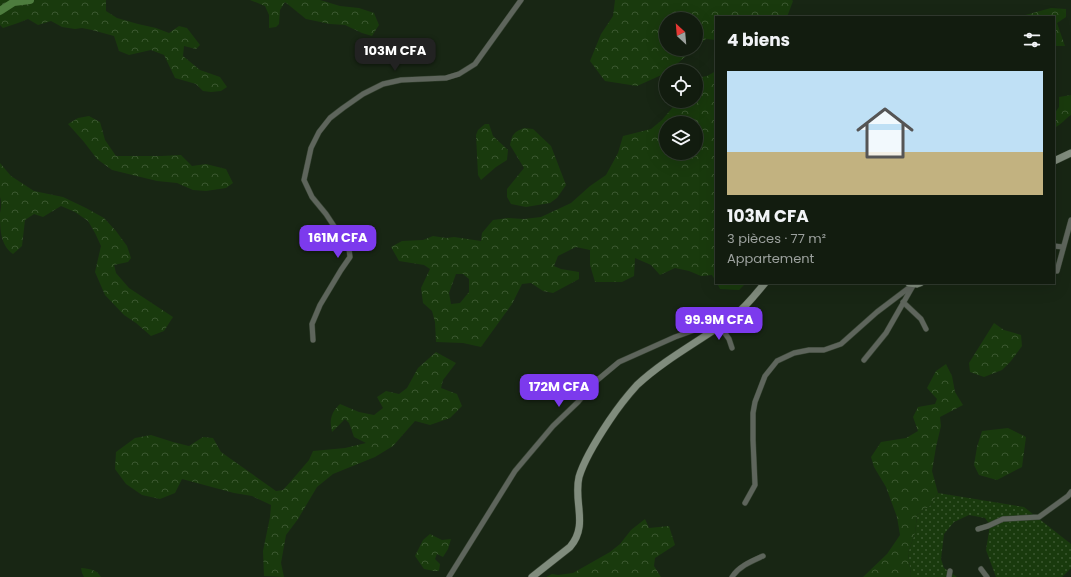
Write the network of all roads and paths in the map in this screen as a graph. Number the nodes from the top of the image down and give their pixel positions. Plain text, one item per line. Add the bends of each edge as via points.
1 (521, 0) edge
2 (1071, 153) edge
3 (1055, 161) edge
4 (1071, 220) edge
5 (1070, 228) edge
6 (1055, 246) edge
7 (1063, 247) junction
8 (1057, 271) dead end
9 (764, 284) edge
10 (913, 284) edge
11 (913, 284) edge
12 (903, 302) junction
13 (734, 316) junction
14 (720, 326) junction
15 (926, 329) dead end
16 (313, 340) dead end
17 (732, 348) dead end
18 (864, 360) dead end
19 (1071, 492) edge
20 (745, 504) dead end
21 (978, 529) dead end
22 (764, 556) dead end
23 (981, 569) dead end
24 (950, 571) dead end
25 (449, 577) edge
26 (532, 577) edge
27 (732, 577) edge
28 (949, 577) edge
29 (987, 577) edge

1 - 16 street via 475,64 459,74 446,78 401,80 383,84 342,108 319,132 311,148 304,180 312,197 349,249 350,258 320,305 312,324
2 - 3 main road
4 - 5 street
5 - 7 street
6 - 7 street
7 - 8 street
9 - 13 main road
10 - 12 street
11 - 20 street via 841,344 824,350 794,353 777,361 765,376 753,413 755,485
12 - 15 street via 921,319
12 - 18 street via 886,332
13 - 14 main road
13 - 25 street via 675,337 619,362 595,382 515,471
14 - 17 street
14 - 26 main road via 674,356 637,386 609,421 585,462 580,476 580,523 575,542
19 - 21 street via 1040,517 1003,519
22 - 27 street via 748,563
23 - 29 street
24 - 28 street

